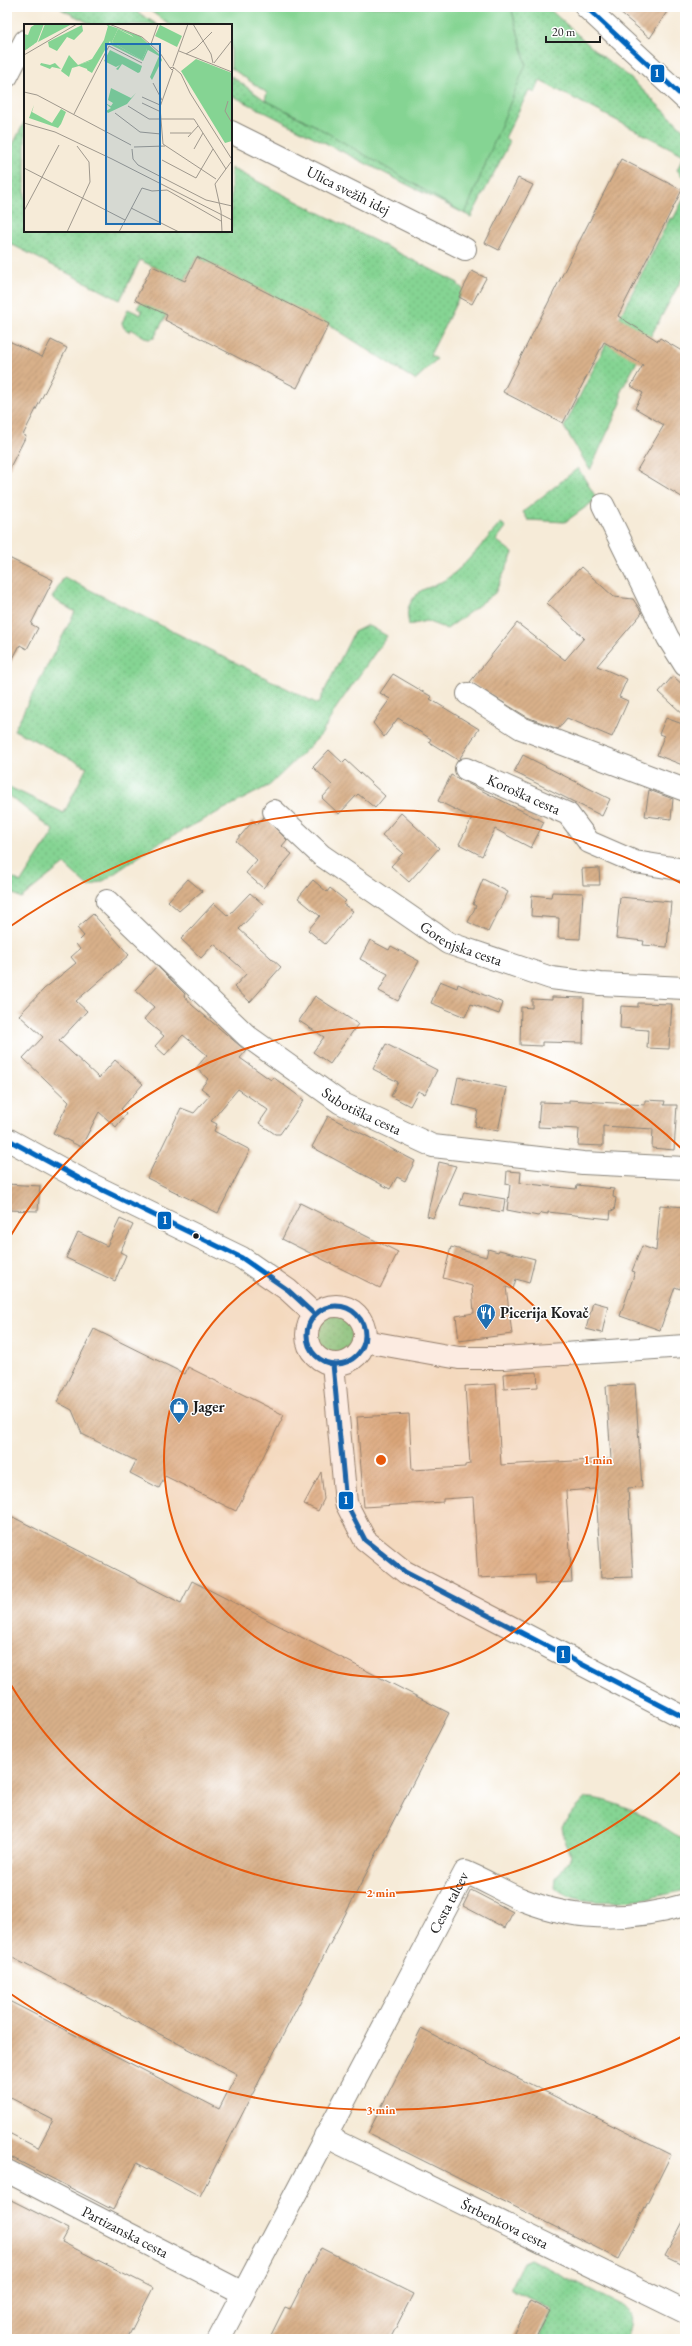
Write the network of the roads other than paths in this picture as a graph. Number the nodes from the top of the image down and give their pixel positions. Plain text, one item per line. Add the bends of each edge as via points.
1 (586, 7) edge
2 (24, 43) edge
3 (7, 76) edge
4 (685, 99) edge
5 (232, 132) edge
6 (465, 249) dead end
7 (603, 505) dead end
8 (685, 664) edge
9 (468, 694) dead end
10 (466, 769) dead end
11 (685, 790) edge
12 (274, 811) dead end
13 (685, 870) edge
14 (107, 901) dead end
15 (685, 988) edge
16 (7, 1139) edge
17 (685, 1168) edge
18 (314, 1314) junction
19 (364, 1341) junction
20 (685, 1346) edge
21 (333, 1364) junction
22 (685, 1718) edge
23 (685, 1905) edge
24 (325, 2136) junction
25 (7, 2172) edge
26 (243, 2293) junction
27 (685, 2312) edge
28 (219, 2339) edge

1 - 4 street
2 - 3 street
5 - 6 street, Ulica svežih idej
7 - 8 street via 668,638
9 - 11 street via 527,731
10 - 13 street, Koroška cesta via 568,814 589,842 635,862
12 - 15 street, Gorenjska cesta via 321,855 448,943 551,978 600,984
14 - 17 street, Subotiška cesta via 247,1036 341,1103 433,1146 583,1163
16 - 18 street via 82,1180 242,1258 288,1290
18 - 19 street via 325,1307 350,1309 359,1317 364,1328
18 - 21 street via 306,1334 308,1345 323,1361
19 - 20 street via 459,1358 503,1358
19 - 21 street via 360,1351 353,1358 344,1363
21 - 22 street via 346,1504 365,1540 405,1572
23 - 24 street, Cesta talcev via 617,1918 561,1912 523,1900 466,1872
24 - 26 street
24 - 27 street, Štrbenkova cesta
25 - 26 street, Partizanska cesta
26 - 28 street

